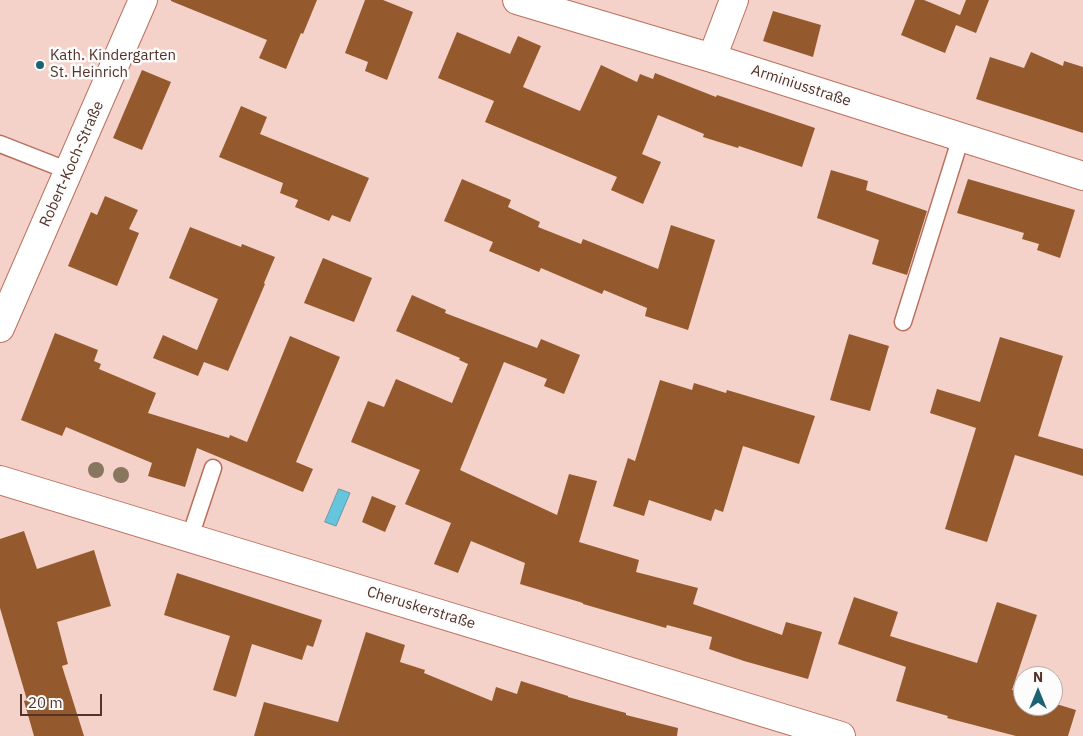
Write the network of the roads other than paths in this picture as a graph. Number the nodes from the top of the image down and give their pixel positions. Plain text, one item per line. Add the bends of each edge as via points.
1 (143, 0) edge
2 (517, 0) edge
3 (734, 0) edge
4 (712, 58) junction
5 (961, 137) junction
6 (0, 144) edge
7 (69, 171) junction
8 (1083, 176) edge
9 (903, 322) dead end
10 (0, 328) edge
11 (213, 468) dead end
12 (0, 480) edge
13 (190, 538) junction
14 (841, 736) edge

1 - 7 street, Robert-Koch-Straße
2 - 4 street, Arminiusstraße
3 - 4 street
4 - 5 street, Arminiusstraße
5 - 8 street, Arminiusstraße
5 - 9 lane
6 - 7 lane
7 - 10 street, Robert-Koch-Straße
11 - 13 lane
12 - 13 street, Cheruskerstraße
13 - 14 street, Cheruskerstraße

